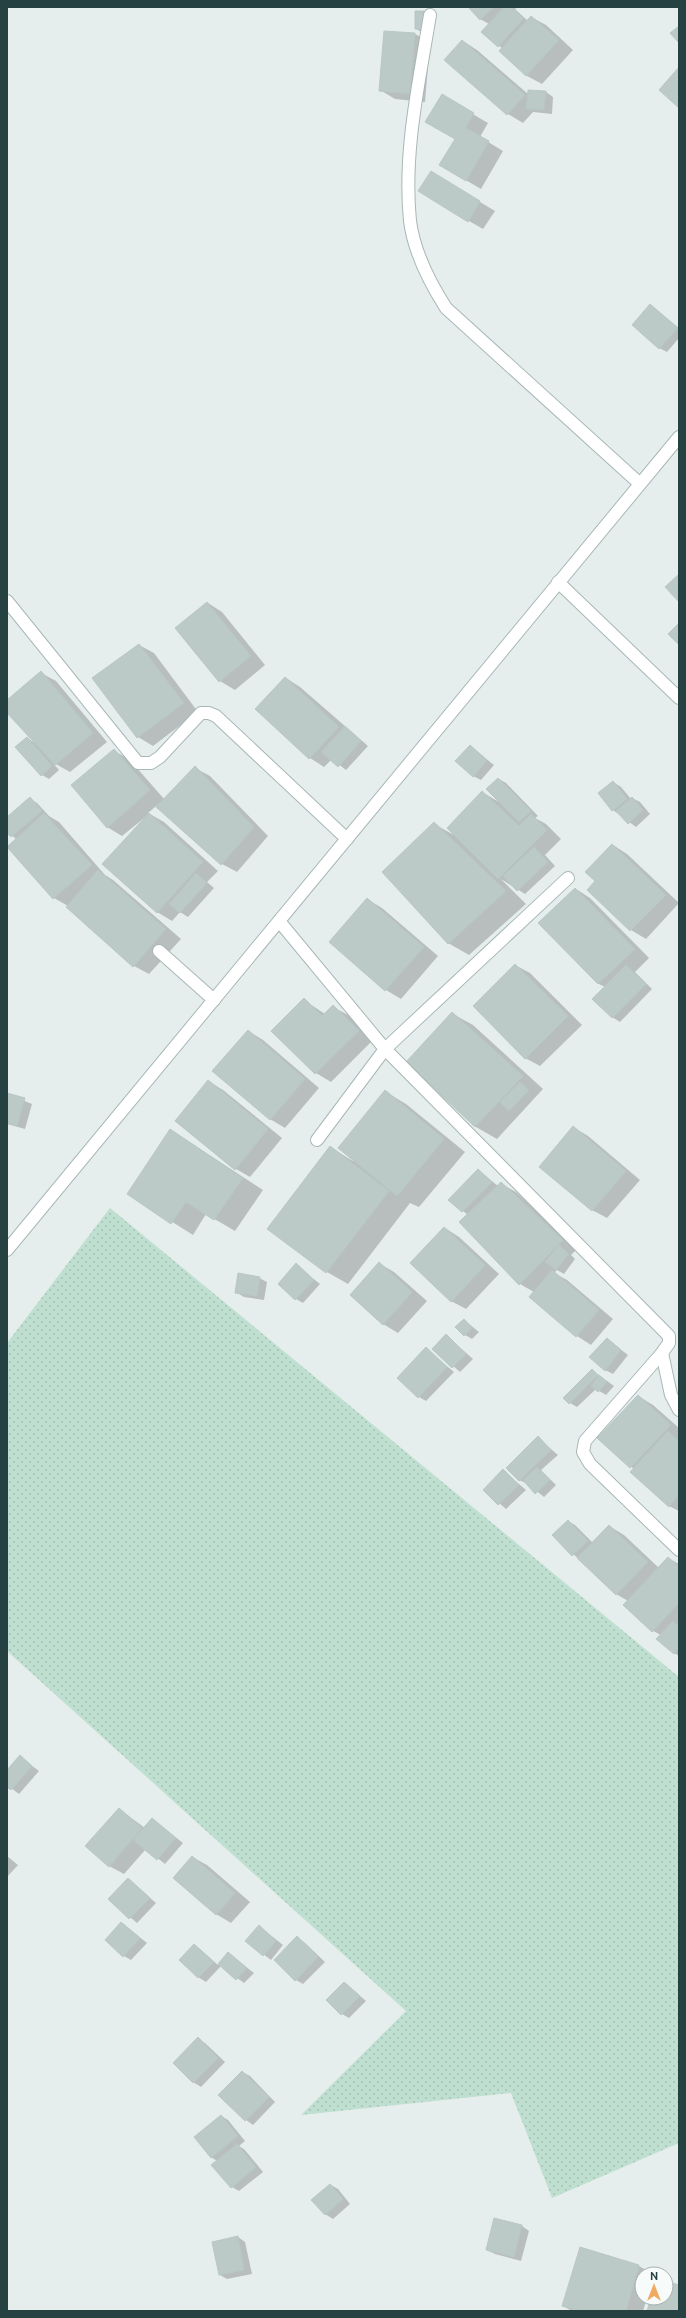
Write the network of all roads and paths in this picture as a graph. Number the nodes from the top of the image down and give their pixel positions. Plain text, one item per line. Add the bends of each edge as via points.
1 (430, 15) dead end
2 (679, 437) edge
3 (639, 483) junction
4 (558, 582) junction
5 (7, 601) edge
6 (679, 698) edge
7 (347, 839) junction
8 (568, 878) dead end
9 (279, 921) junction
10 (159, 952) dead end
11 (214, 1000) junction
12 (386, 1049) junction
13 (317, 1140) dead end
14 (7, 1250) edge
15 (662, 1353) junction
16 (679, 1410) edge
17 (679, 1550) edge

1 - 3 street via 408,150 410,222 429,282 446,308
2 - 3 street
3 - 4 street
4 - 6 street
4 - 7 street
5 - 7 street via 138,763 151,763 160,757 201,713 208,713 216,716
7 - 9 street
8 - 12 street
9 - 11 street
9 - 12 street
10 - 11 street
11 - 14 street
12 - 13 street
12 - 15 street via 669,1336 669,1343
15 - 16 street via 671,1395
15 - 17 street via 586,1441 583,1452 590,1464

